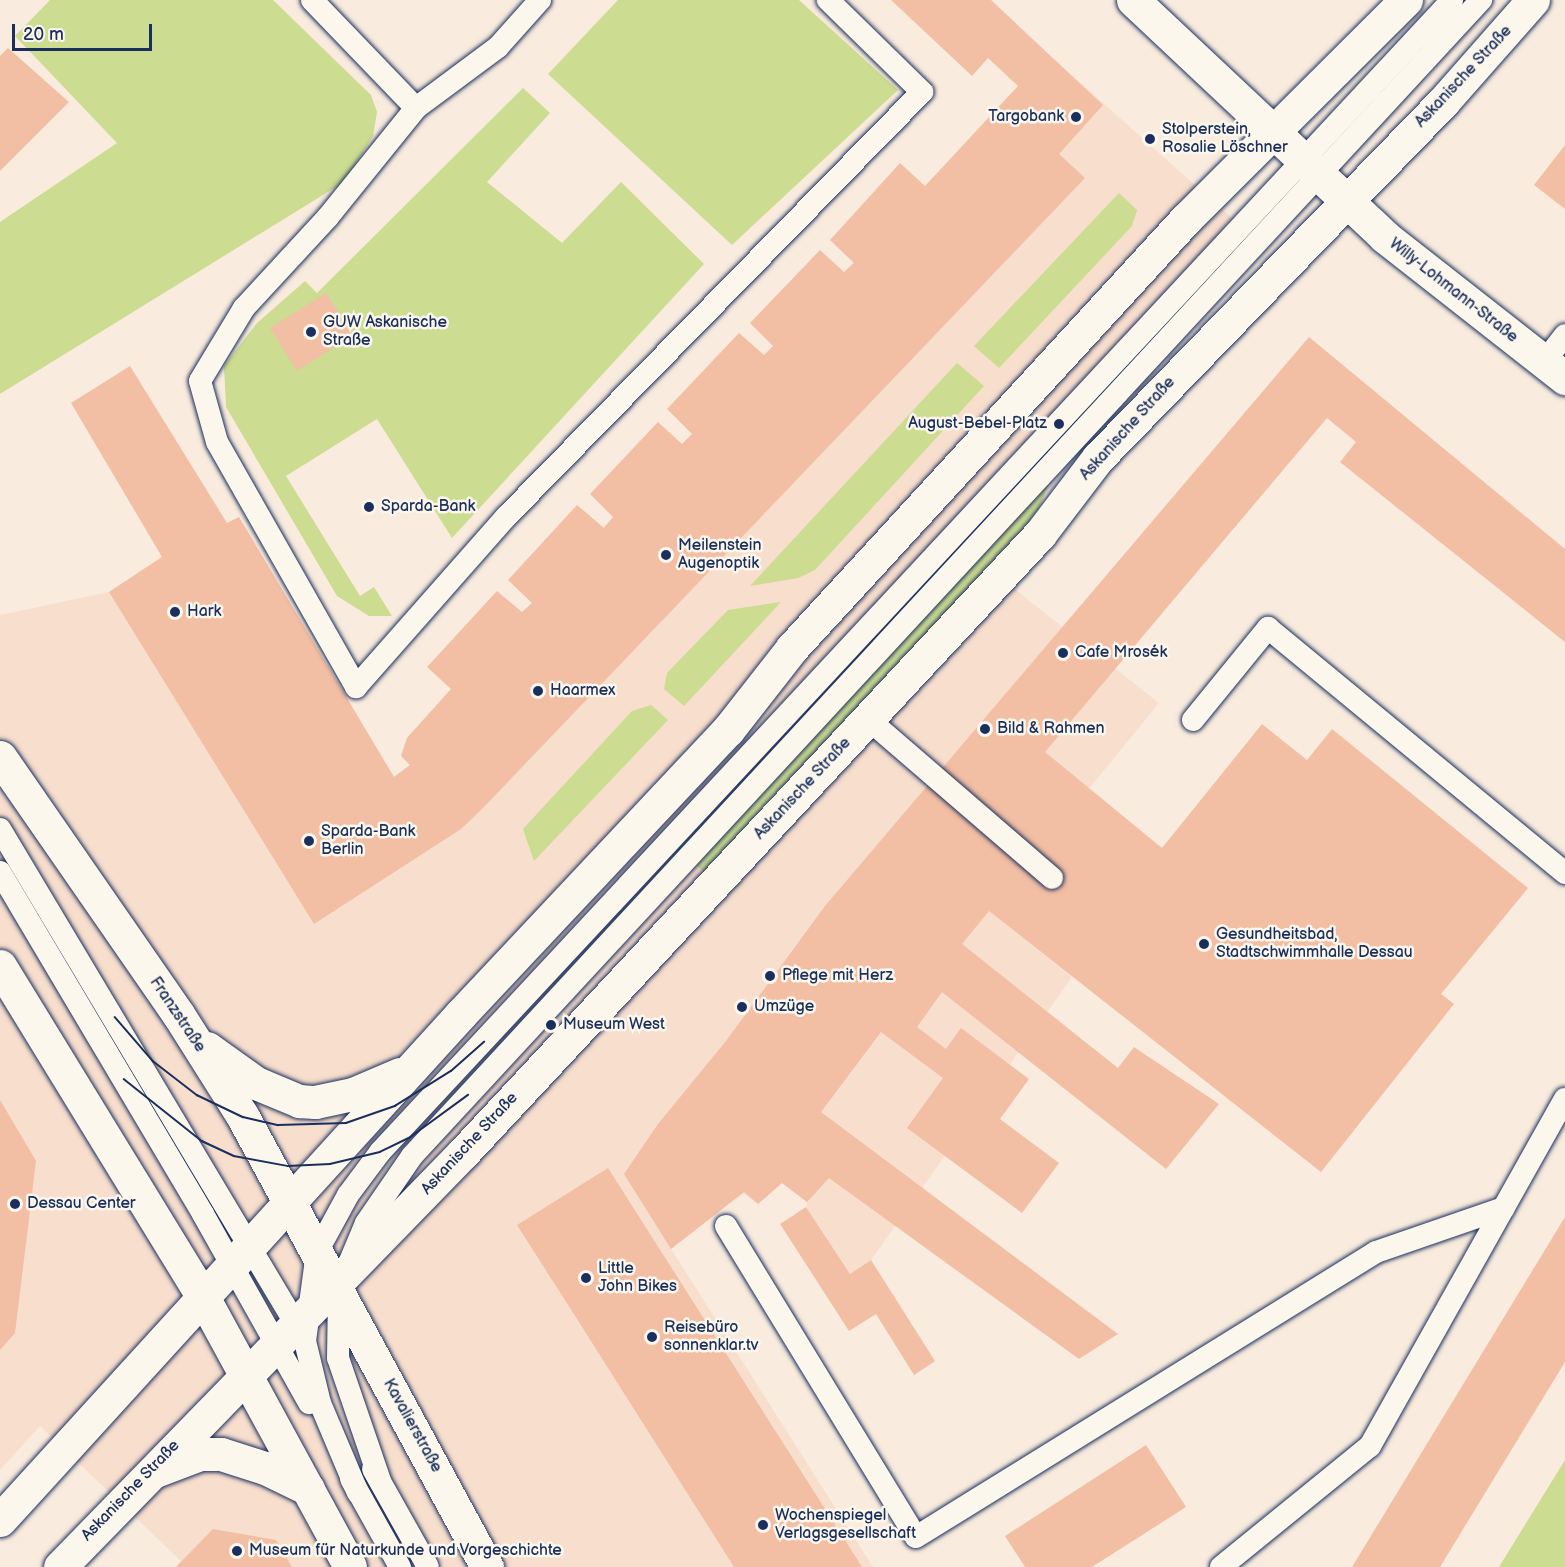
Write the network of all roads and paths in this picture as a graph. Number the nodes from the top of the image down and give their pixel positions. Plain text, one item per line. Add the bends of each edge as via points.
1 (312, 0) edge
2 (540, 0) edge
3 (828, 0) edge
4 (1133, 0) edge
5 (1406, 0) edge
6 (1452, 0) edge
7 (1481, 0) edge
8 (1533, 0) edge
9 (416, 108) junction
10 (1273, 132) junction
11 (1311, 167) junction
12 (1345, 200) junction
13 (1565, 335) edge
14 (1554, 370) edge
15 (868, 720) junction
16 (1193, 720) dead end
17 (0, 757) edge
18 (0, 829) edge
19 (0, 872) edge
20 (1565, 873) edge
21 (1052, 878) dead end
22 (0, 966) edge
23 (192, 1036) junction
24 (412, 1069) junction
25 (1565, 1099) edge
26 (290, 1202) junction
27 (1504, 1208) junction
28 (726, 1226) dead end
29 (317, 1252) junction
30 (241, 1255) junction
31 (339, 1286) junction
32 (203, 1297) junction
33 (296, 1330) junction
34 (247, 1372) junction
35 (143, 1478) junction
36 (380, 1481) junction
37 (308, 1489) junction
38 (0, 1520) edge
39 (60, 1567) edge
40 (350, 1567) edge
41 (400, 1567) edge
42 (428, 1567) edge
43 (488, 1567) edge
44 (1221, 1567) edge

1 - 9 lane
2 - 9 lane via 498,47
3 - 9 lane via 922,92 506,517 356,687 217,442 200,381 244,308 328,217
4 - 10 main road
5 - 10 main road
6 - 11 lane
7 - 11 lane
8 - 12 main road, Askanische Straße via 1443,102
10 - 11 main road
10 - 24 main road via 1097,315 792,648 728,730
11 - 12 main road
11 - 29 lane via 380,1152 340,1207
11 - 31 lane via 412,1156 366,1223
12 - 14 main road, Willy-Lohmann-Straße via 1415,262
12 - 15 main road, Askanische Straße via 1098,458 1040,534
13 - 14 lane
15 - 21 lane
15 - 31 main road, Askanische Straße
16 - 20 lane via 1268,628
17 - 23 main road, Franzstraße
18 - 30 lane
19 - 30 lane
22 - 32 main road
23 - 24 main road via 256,1083 299,1101 315,1102 353,1094
23 - 26 main road, Franzstraße
24 - 26 main road
25 - 27 lane
26 - 29 main road, Franzstraße
26 - 30 main road
27 - 28 lane via 1376,1252 916,1538
27 - 44 lane via 1370,1446
29 - 31 main road, Franzstraße
29 - 33 lane
30 - 32 main road
30 - 33 lane
31 - 33 main road, Askanische Straße
31 - 36 lane via 338,1358
31 - 43 main road, Kavalierstraße
32 - 34 main road
32 - 38 main road
33 - 34 main road, Askanische Straße
33 - 36 lane
33 - 41 lane via 358,1493
34 - 35 main road, Askanische Straße
34 - 37 main road
35 - 37 main road via 185,1458 221,1454 265,1468
35 - 39 main road, Askanische Straße
36 - 42 lane
37 - 40 main road

